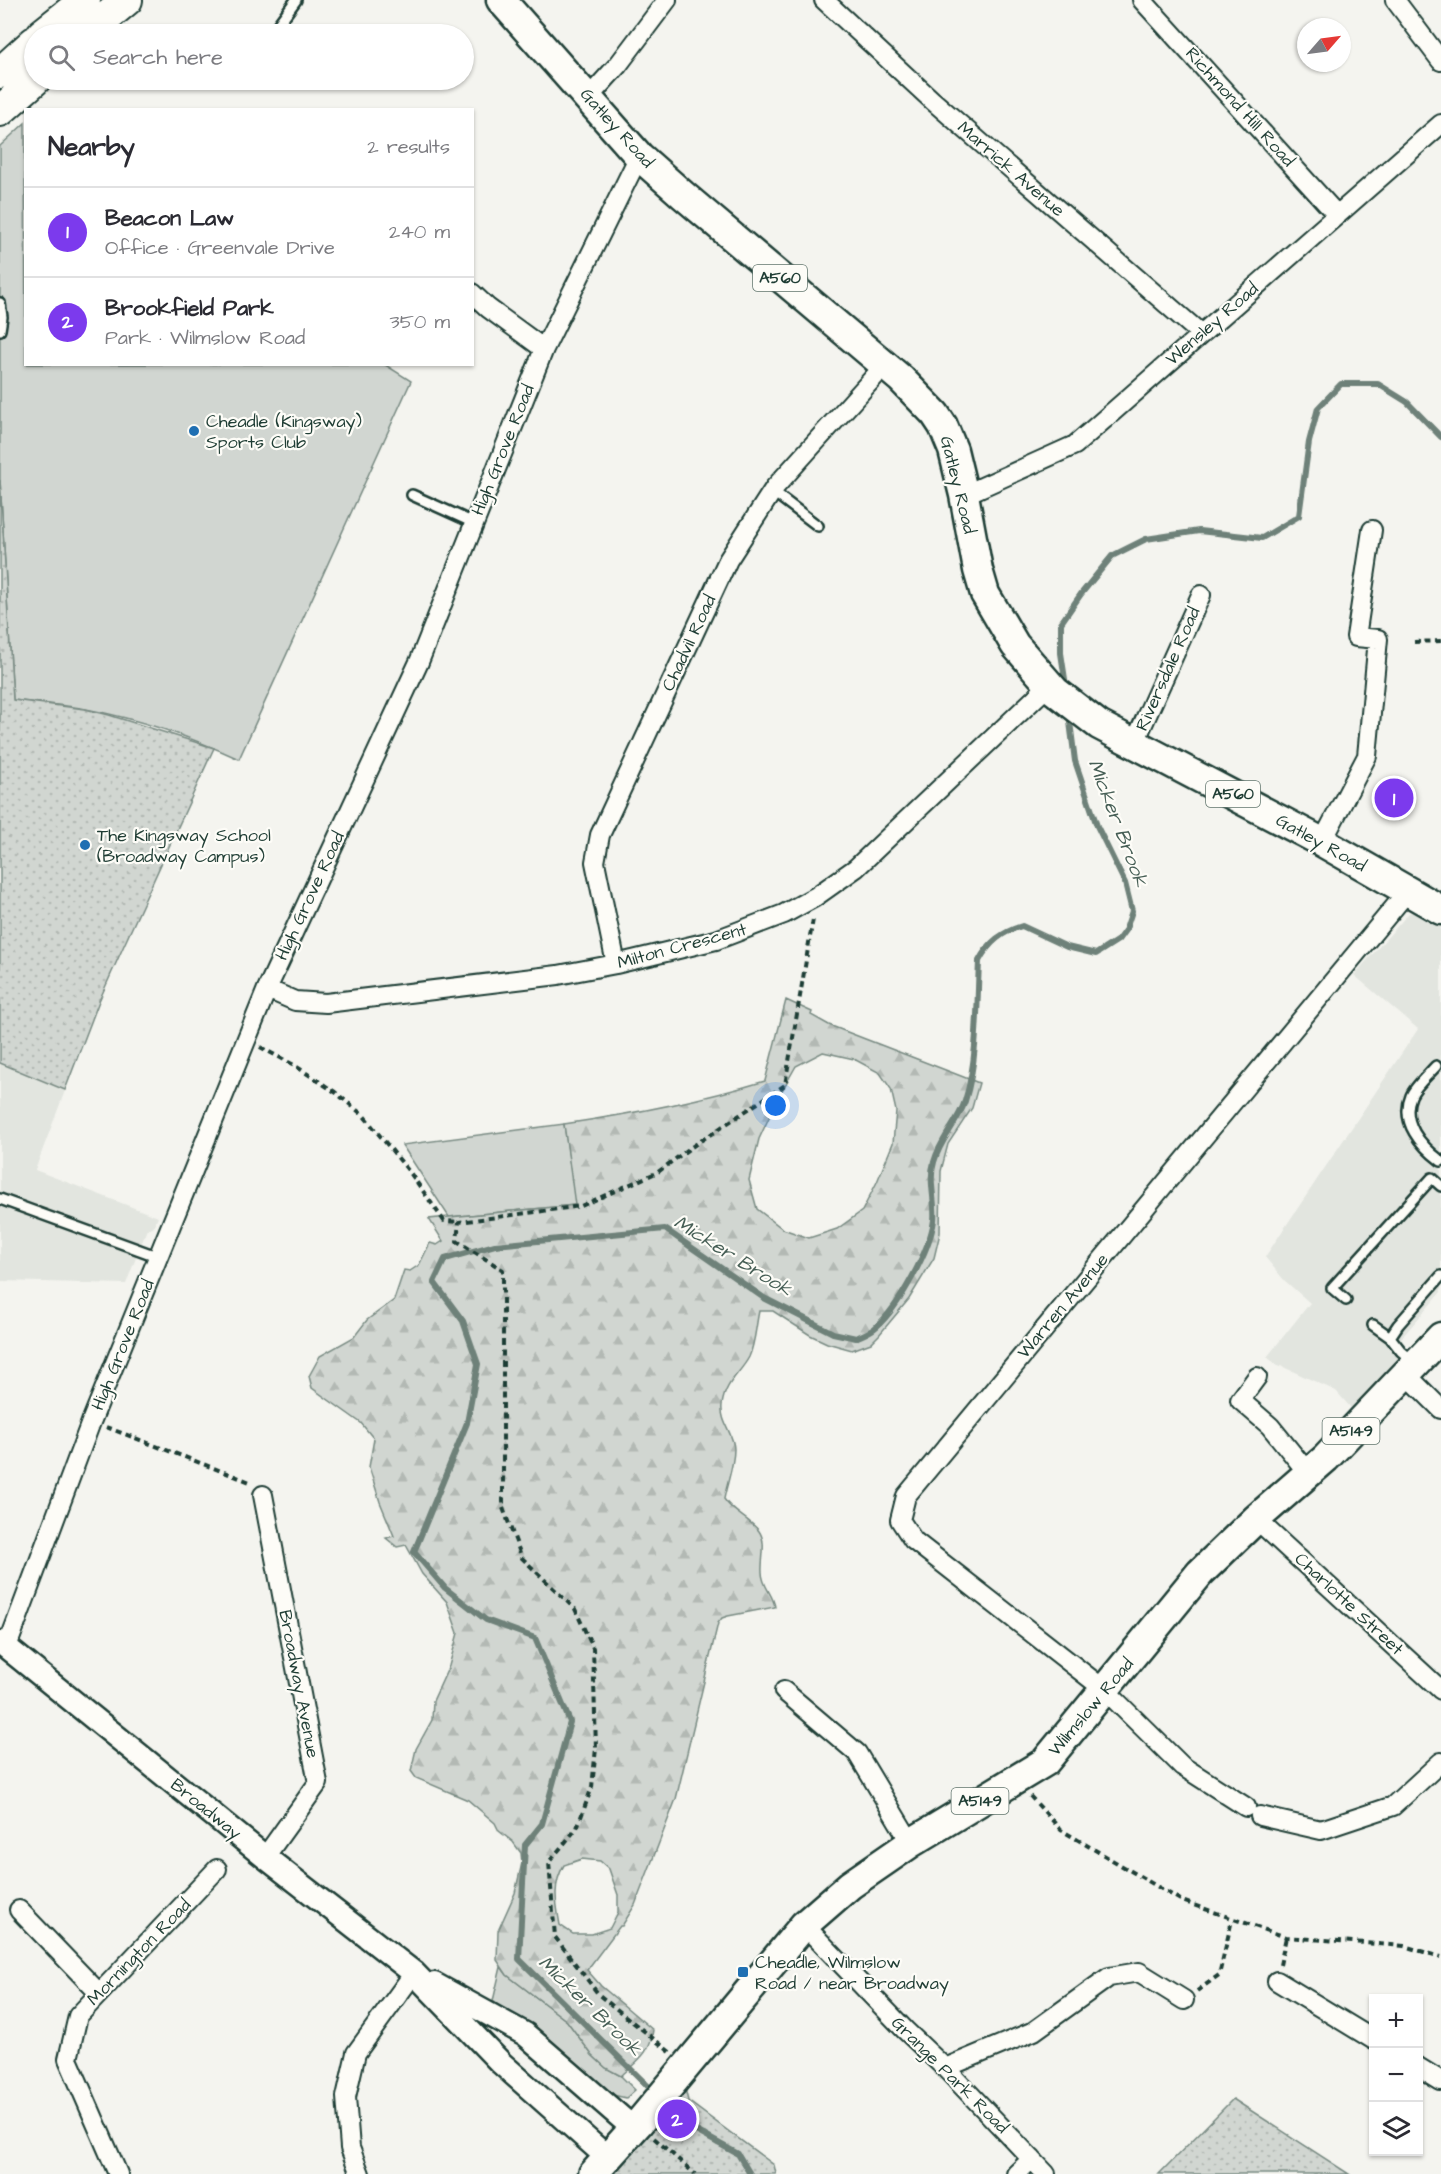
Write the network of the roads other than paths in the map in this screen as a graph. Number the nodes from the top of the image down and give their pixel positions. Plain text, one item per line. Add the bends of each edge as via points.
1 (85, 0) edge
2 (127, 0) edge
3 (296, 0) edge
4 (501, 0) edge
5 (667, 0) edge
6 (824, 0) edge
7 (1142, 0) edge
8 (1395, 0) edge
9 (55, 24) edge
10 (98, 24) edge
11 (278, 24) edge
12 (24, 51) edge
13 (1441, 61) edge
14 (0, 73) edge
15 (24, 90) edge
16 (589, 98) junction
17 (0, 111) edge
18 (1441, 124) edge
19 (639, 156) junction
20 (1337, 215) junction
21 (474, 295) edge
22 (0, 303) edge
23 (0, 330) edge
24 (1201, 334) junction
25 (544, 349) junction
26 (885, 365) junction
27 (772, 491) junction
28 (412, 495) dead end
29 (964, 495) junction
30 (474, 524) junction
31 (818, 526) dead end
32 (1372, 530) dead end
33 (1201, 595) dead end
34 (1052, 688) junction
35 (1134, 744) junction
36 (1322, 842) junction
37 (1407, 892) junction
38 (1441, 910) edge
39 (616, 964) junction
40 (267, 989) junction
41 (1436, 1066) dead end
42 (1441, 1161) edge
43 (1441, 1186) edge
44 (0, 1199) edge
45 (159, 1257) junction
46 (1441, 1276) edge
47 (1346, 1300) dead end
48 (1373, 1324) dead end
49 (1390, 1337) junction
50 (1441, 1337) edge
51 (1411, 1369) junction
52 (1257, 1377) dead end
53 (1441, 1409) edge
54 (1308, 1473) junction
55 (263, 1495) road end
56 (1256, 1519) junction
57 (3, 1644) edge
58 (1105, 1690) junction
59 (1441, 1690) edge
60 (784, 1691) dead end
61 (1441, 1762) edge
62 (911, 1843) junction
63 (266, 1857) junction
64 (217, 1869) dead end
65 (19, 1910) dead end
66 (804, 1924) junction
67 (414, 1973) junction
68 (1278, 1980) road end
69 (99, 1993) junction
70 (1184, 2000) road end
71 (1369, 2037) edge
72 (945, 2068) junction
73 (1423, 2070) edge
74 (1441, 2081) edge
75 (639, 2122) junction
76 (1032, 2159) junction
77 (601, 2166) edge
78 (118, 2174) edge
79 (360, 2174) edge
80 (1016, 2174) edge
81 (1046, 2174) edge

1 - 9 highway
2 - 10 highway
3 - 11 lane
4 - 16 main road, Gatley Road / A560
5 - 16 street
6 - 24 street, Marrick Avenue via 933,101
7 - 20 street, Richmond Hill Road
8 - 13 street
12 - 14 highway
15 - 17 highway
16 - 19 main road, Gatley Road / A560
18 - 20 street, Wensley Road
19 - 25 street, High Grove Road
19 - 26 main road, Gatley Road / A560
20 - 24 street, Wensley Road
21 - 25 street
22 - 23 lane
24 - 29 street, Wensley Road via 1075,445
25 - 30 street, High Grove Road
26 - 27 street, Chadvil Road
26 - 29 main road, Gatley Road / A560 via 926,402 943,426
27 - 31 lane
27 - 39 street, Chadvil Road via 728,560 600,835 595,862
28 - 30 lane
29 - 34 main road, Gatley Road / A560 via 985,594 1015,645
30 - 40 street, High Grove Road via 419,662
32 - 36 street via 1356,637 1378,639 1367,756
33 - 35 street, Riversdale Road
34 - 35 main road, Gatley Road / A560 via 1100,725
34 - 39 street, Milton Crescent via 856,868 814,897 784,914 716,940
35 - 36 main road, Gatley Road / A560
36 - 37 main road, Gatley Road / A560
37 - 38 main road, Gatley Road / A560
37 - 58 street, Warren Avenue via 906,1496 900,1520 913,1540
39 - 40 street, Milton Crescent via 326,1004 295,1000
40 - 45 street, High Grove Road
41 - 42 lane via 1411,1095 1408,1117 1412,1130
43 - 47 lane via 1432,1178 1332,1288
44 - 45 lane
45 - 57 street, High Grove Road
46 - 49 lane
48 - 49 lane
49 - 51 lane
50 - 51 main road, Wilmslow Road / A5149
51 - 53 street
51 - 54 main road, Wilmslow Road / A5149
52 - 54 street via 1240,1400 1270,1426
54 - 56 main road, Wilmslow Road / A5149
55 - 63 street, Broadway Avenue via 318,1783
56 - 58 main road, Wilmslow Road / A5149 via 1200,1574
56 - 59 street, Charlotte Street
57 - 63 street, Broadway
58 - 61 street, Warren Avenue via 1182,1766 1253,1812 1321,1830 1392,1806
58 - 62 main road, Wilmslow Road / A5149 via 1045,1762
60 - 62 street via 857,1753
62 - 66 main road, Wilmslow Road / A5149 via 850,1885
63 - 67 street, Broadway
64 - 69 street, Mornington Road
65 - 69 street
66 - 72 street, Grange Park Road
66 - 75 main road, Wilmslow Road / A5149
67 - 75 street, Broadway via 525,2034
67 - 77 street, Broadway
67 - 79 street via 356,2053 346,2097 350,2148
68 - 71 street
69 - 78 street, Mornington Road via 78,2016 68,2059
70 - 72 street via 1139,1972 1109,1977 1034,2031
72 - 76 street, Grange Park Road
73 - 74 street
75 - 77 main road, Wilmslow Road / A5149
76 - 80 street
76 - 81 street, Grange Park Road

